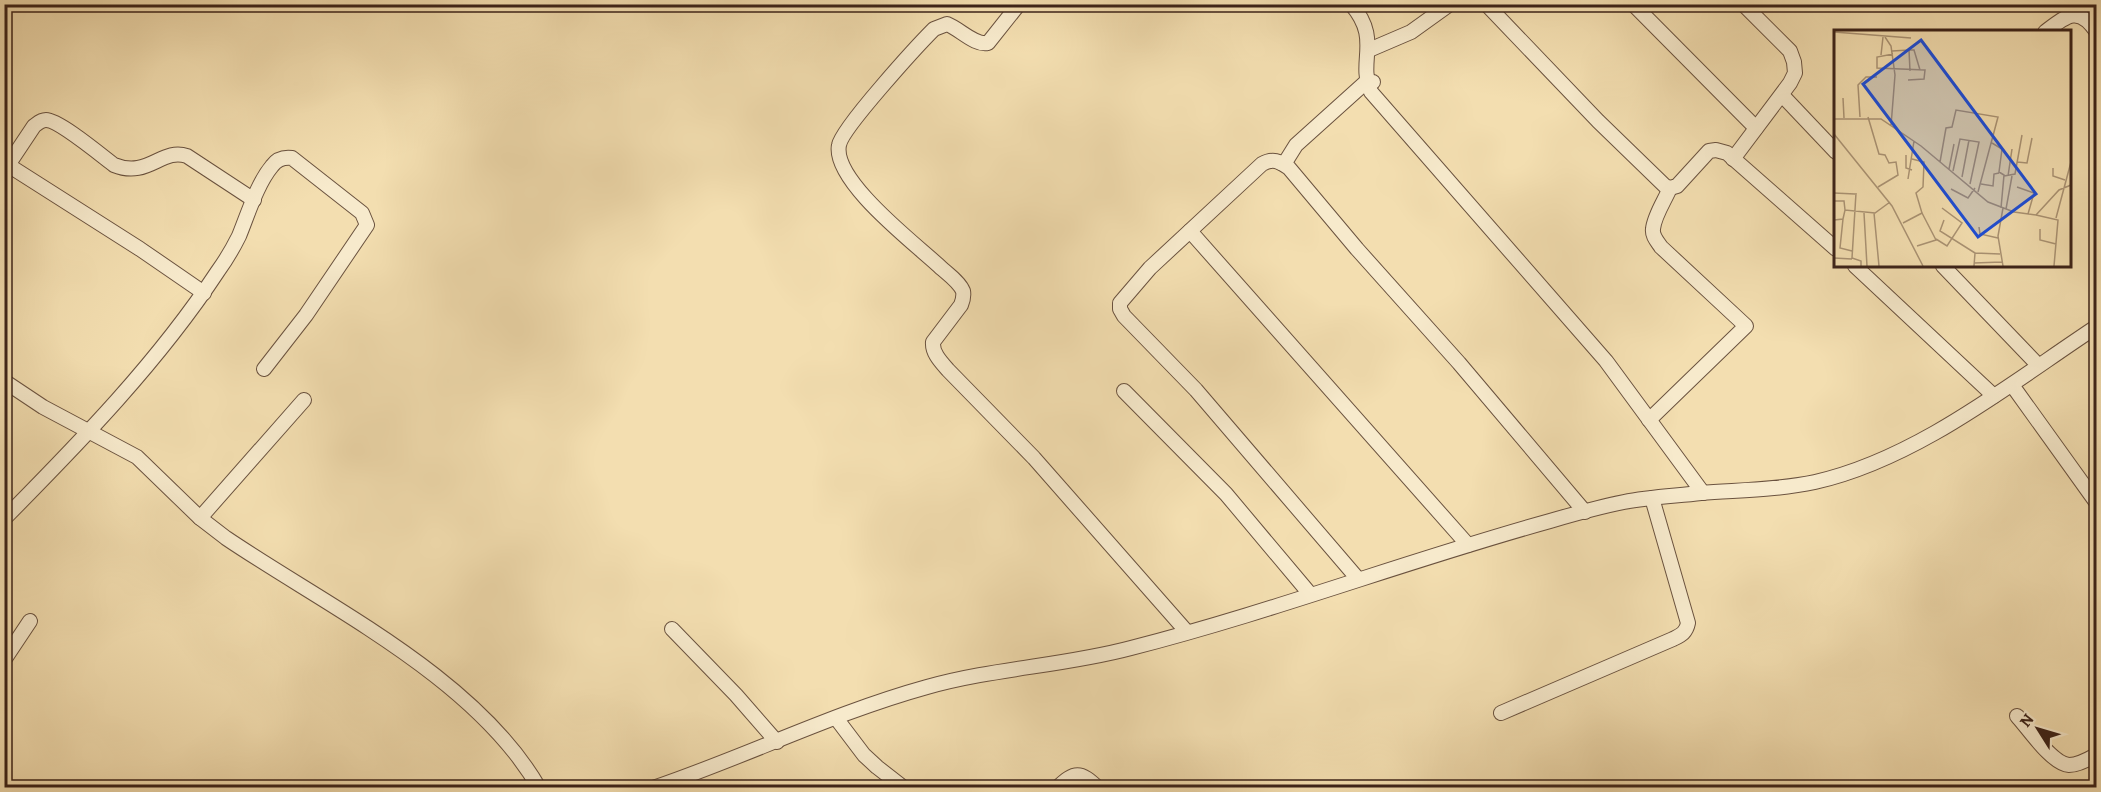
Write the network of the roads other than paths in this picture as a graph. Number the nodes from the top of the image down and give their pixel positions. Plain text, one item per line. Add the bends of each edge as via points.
1 (1019, 4) edge
2 (1351, 4) edge
3 (1450, 4) edge
4 (1486, 4) edge
5 (1633, 4) edge
6 (1743, 4) edge
7 (2077, 10) edge
8 (2048, 30) edge
9 (2097, 31) edge
10 (1369, 50) junction
11 (1371, 82) junction
12 (1782, 95) junction
13 (1756, 128) junction
14 (1834, 150) edge
15 (1732, 159) junction
16 (1281, 163) junction
17 (6, 168) edge
18 (1670, 188) junction
19 (254, 200) junction
20 (1190, 231) junction
21 (1834, 247) edge
22 (1856, 267) edge
23 (1944, 267) edge
24 (204, 293) junction
25 (2097, 327) edge
26 (2038, 365) junction
27 (264, 369) dead end
28 (4, 381) edge
29 (2012, 385) junction
30 (1124, 391) dead end
31 (1994, 396) junction
32 (304, 400) dead end
33 (1649, 420) junction
34 (90, 432) junction
35 (1703, 493) junction
36 (1652, 498) junction
37 (2097, 502) edge
38 (1585, 512) junction
39 (200, 518) junction
40 (4, 519) edge
41 (1468, 545) junction
42 (1358, 579) junction
43 (1310, 594) junction
44 (30, 621) dead end
45 (672, 628) dead end
46 (1187, 632) junction
47 (4, 660) edge
48 (1501, 714) dead end
49 (2017, 716) dead end
50 (836, 718) junction
51 (777, 742) junction
52 (2097, 755) edge
53 (539, 788) edge
54 (653, 788) edge
55 (904, 788) edge
56 (1057, 788) edge
57 (1098, 788) edge

1 - 46 street via 988,43 976,42 946,24 934,29 851,124 839,144 839,153 859,192 963,292 961,304 933,342 937,357 1034,458
2 - 10 street via 1362,19
3 - 10 street via 1411,32
4 - 18 street via 1598,121
5 - 13 street
6 - 12 street via 1790,51 1795,73
7 - 8 street
7 - 9 street
10 - 11 street
11 - 16 street via 1296,145
11 - 33 street via 1371,92 1606,361
12 - 13 street
12 - 14 street
13 - 15 street
15 - 18 street via 1727,153 1709,151 1677,186
15 - 21 street
16 - 20 street via 1268,161 1262,165
16 - 38 street
17 - 19 street via 34,126 47,120 121,168 136,170 180,153
17 - 24 street via 140,249
18 - 33 street via 1655,221 1654,236 1746,326
19 - 24 street via 230,253
19 - 27 street via 271,167 292,158 362,213 367,225
20 - 41 street
20 - 42 street via 1150,268 1124,297 1120,309 1196,390
22 - 31 street
23 - 26 street
24 - 34 street
25 - 26 street
26 - 29 street
28 - 34 street
29 - 31 street
29 - 37 street
30 - 43 street via 1226,494
31 - 35 street via 1922,440 1854,470 1768,490
32 - 39 street
33 - 35 street
34 - 39 street via 137,457
34 - 40 street
35 - 36 street
36 - 38 street
36 - 48 street via 1687,629 1673,639
38 - 41 street
39 - 53 street via 414,660 459,696 522,760
41 - 42 street
42 - 43 street
43 - 46 street
44 - 47 street
45 - 51 street
46 - 50 street via 1128,649 983,673 927,687
49 - 52 street via 2056,760 2068,765
50 - 51 street
50 - 55 street via 864,755
51 - 54 street
56 - 57 street via 1068,777 1079,774

